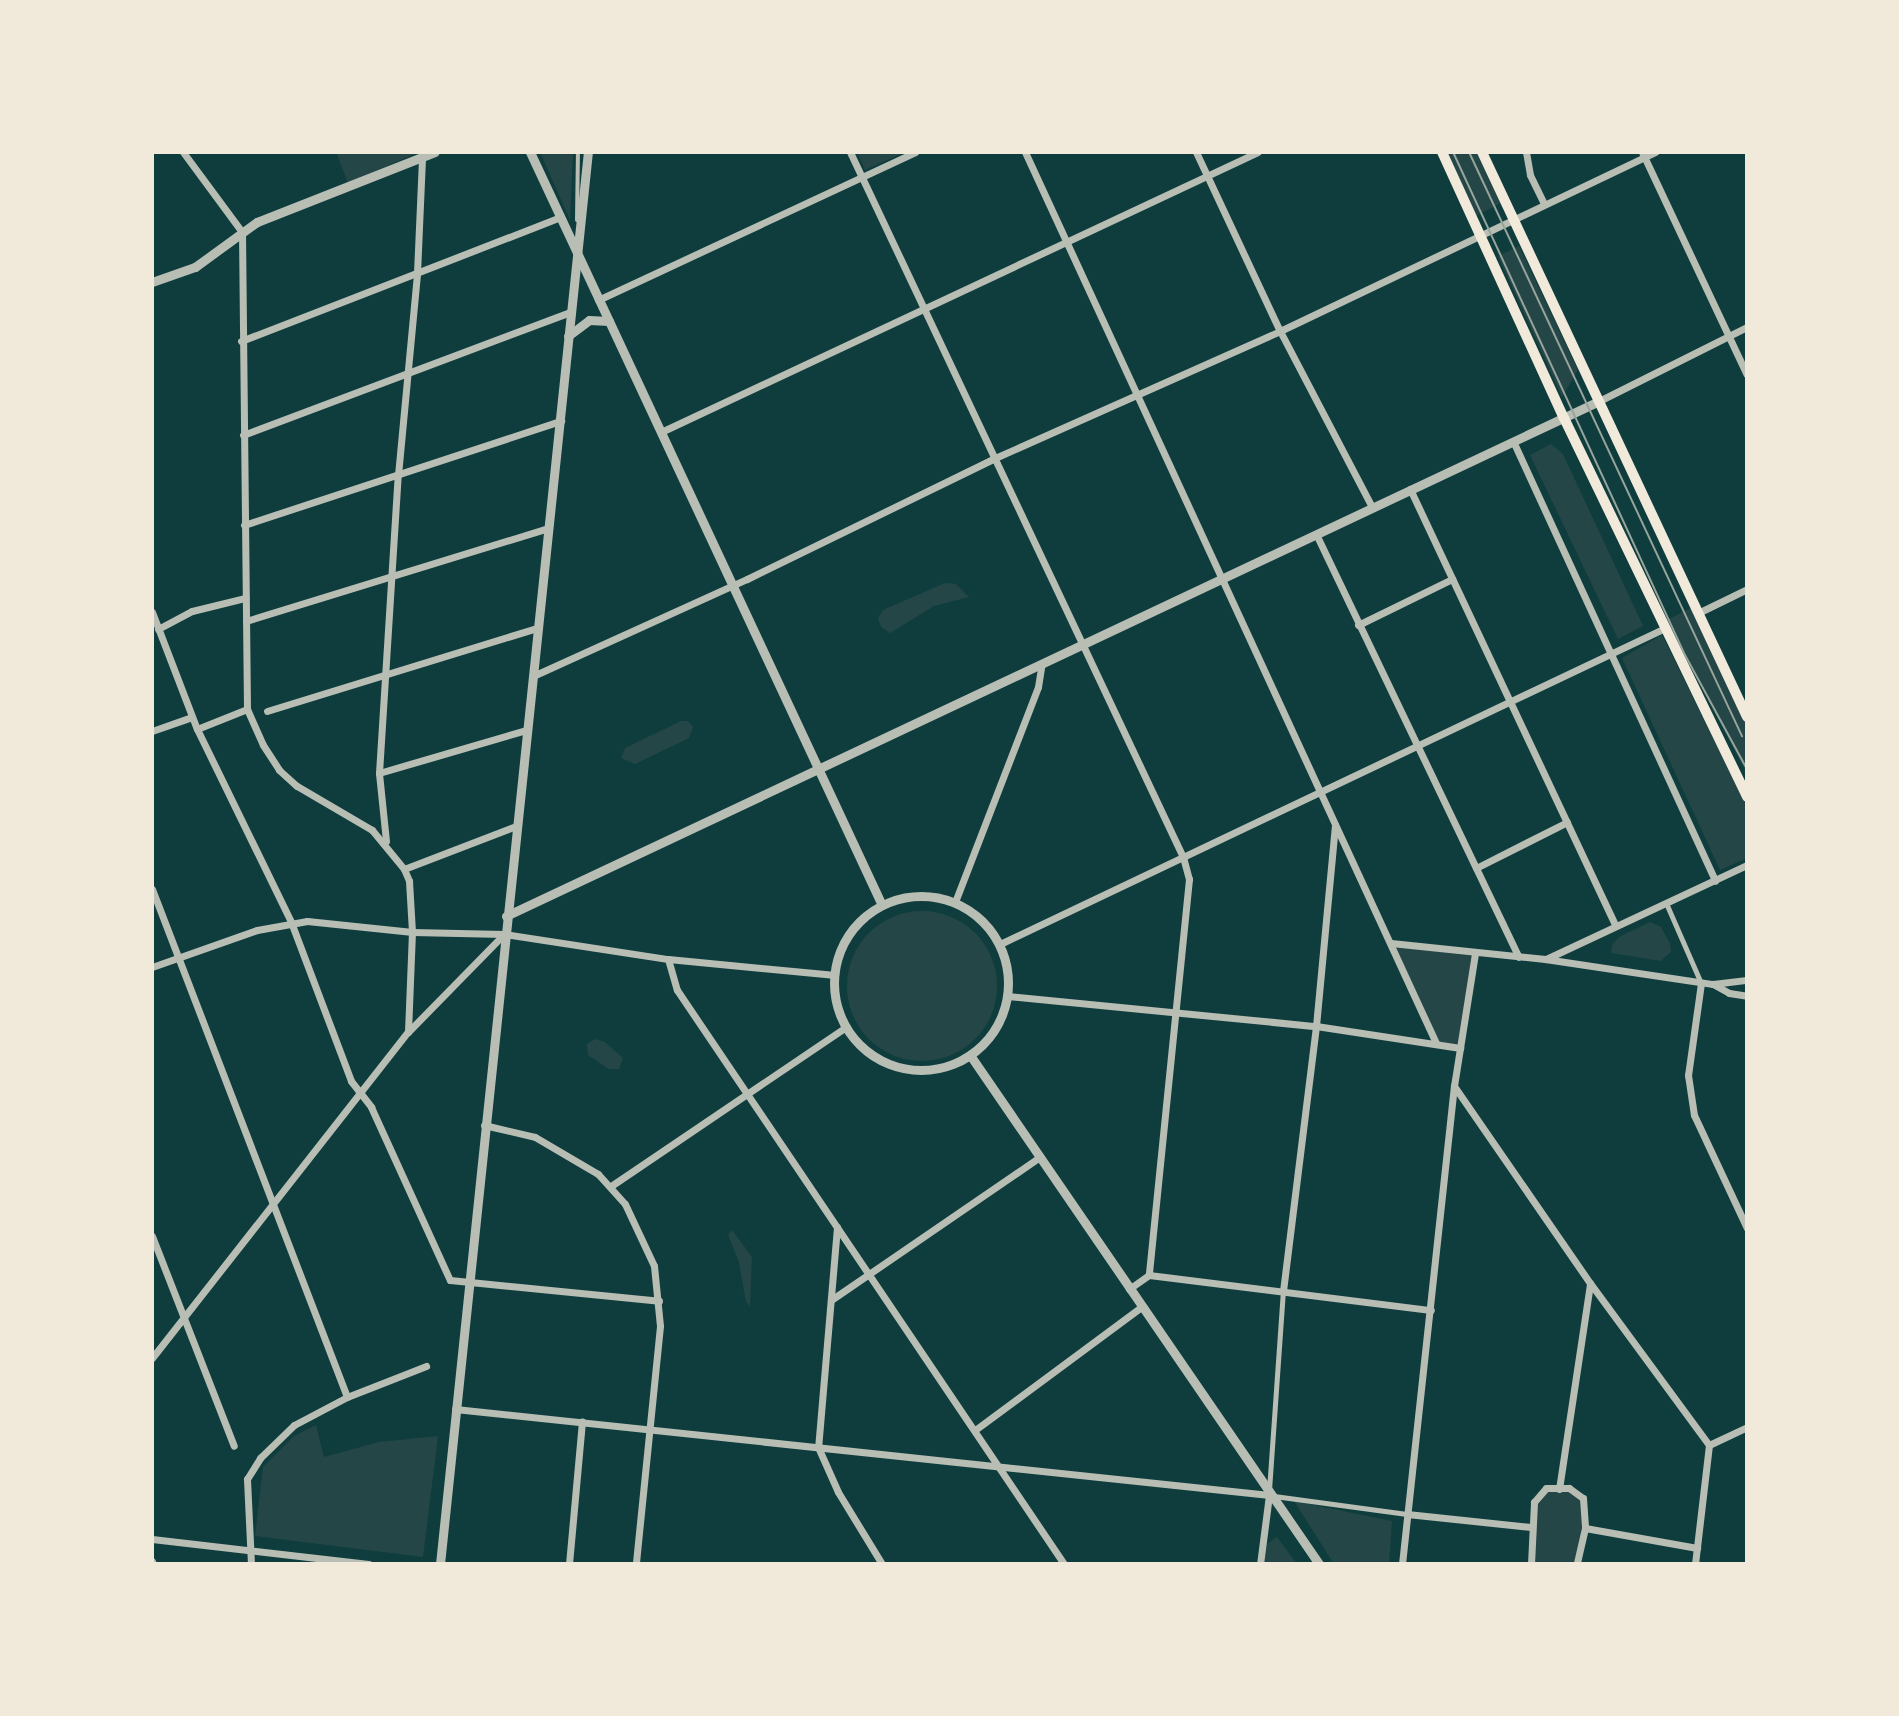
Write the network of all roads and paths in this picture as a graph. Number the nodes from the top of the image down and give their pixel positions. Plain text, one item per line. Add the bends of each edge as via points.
1 (183, 152) edge
2 (435, 152) edge
3 (530, 152) edge
4 (578, 152) edge
5 (588, 152) edge
6 (850, 152) edge
7 (915, 152) edge
8 (1025, 152) edge
9 (1196, 152) edge
10 (1258, 152) edge
11 (1442, 152) edge
12 (1482, 152) edge
13 (1526, 152) edge
14 (1655, 152) edge
15 (1643, 155) edge
16 (422, 158) junction
17 (1208, 176) junction
18 (862, 177) junction
19 (1544, 204) junction
20 (560, 217) junction
21 (1513, 219) junction
22 (242, 232) junction
23 (1480, 234) junction
24 (1066, 242) junction
25 (579, 258) junction
26 (417, 273) junction
27 (152, 282) edge
28 (598, 300) junction
29 (924, 309) junction
30 (571, 312) junction
31 (609, 321) junction
32 (1747, 327) edge
33 (1280, 331) junction
34 (568, 336) junction
35 (1729, 336) junction
36 (241, 341) junction
37 (407, 374) junction
38 (1747, 375) edge
39 (1137, 395) junction
40 (1599, 401) junction
41 (1564, 418) junction
42 (561, 421) junction
43 (661, 432) junction
44 (243, 435) junction
45 (1513, 441) junction
46 (995, 458) junction
47 (398, 475) junction
48 (1410, 489) junction
49 (1372, 507) junction
50 (244, 525) junction
51 (548, 528) junction
52 (1316, 534) junction
53 (392, 575) junction
54 (1222, 578) junction
55 (1452, 579) junction
56 (733, 585) junction
57 (1747, 589) edge
58 (245, 598) junction
59 (152, 612) edge
60 (1698, 613) junction
61 (246, 621) junction
62 (1358, 625) junction
63 (537, 628) junction
64 (1665, 628) junction
65 (158, 629) junction
66 (1082, 644) junction
67 (1609, 655) junction
68 (1042, 663) junction
69 (386, 674) junction
70 (533, 676) junction
71 (1511, 701) junction
72 (247, 709) junction
73 (267, 711) dead end
74 (192, 717) junction
75 (1747, 717) edge
76 (197, 729) junction
77 (526, 730) junction
78 (152, 731) edge
79 (1417, 746) junction
80 (818, 768) junction
81 (379, 773) junction
82 (1321, 792) junction
83 (1747, 797) edge
84 (1335, 822) junction
85 (1567, 822) junction
86 (516, 826) junction
87 (386, 843) junction
88 (1183, 857) junction
89 (1747, 865) edge
90 (1476, 868) junction
91 (404, 869) junction
92 (1715, 881) junction
93 (152, 889) edge
94 (955, 902) junction
95 (1666, 903) junction
96 (882, 905) junction
97 (506, 916) junction
98 (291, 922) junction
99 (1616, 926) junction
100 (412, 932) junction
101 (504, 934) junction
102 (1391, 943) junction
103 (1000, 944) junction
104 (1475, 953) junction
105 (1519, 957) junction
106 (179, 958) junction
107 (668, 959) junction
108 (1545, 959) junction
109 (152, 967) edge
110 (835, 975) junction
111 (1747, 980) edge
112 (1701, 983) junction
113 (1713, 984) junction
114 (1008, 996) junction
115 (1747, 996) edge
116 (1177, 1011) junction
117 (1316, 1026) junction
118 (846, 1027) junction
119 (408, 1032) junction
120 (1436, 1043) junction
121 (1460, 1048) junction
122 (970, 1055) junction
123 (1454, 1086) junction
124 (749, 1094) junction
125 (359, 1096) junction
126 (484, 1125) junction
127 (1038, 1158) junction
128 (611, 1186) junction
129 (272, 1207) junction
130 (837, 1227) junction
131 (1747, 1228) edge
132 (152, 1236) edge
133 (868, 1274) junction
134 (1149, 1275) junction
135 (467, 1281) junction
136 (1590, 1283) junction
137 (1129, 1289) junction
138 (1283, 1291) junction
139 (831, 1300) junction
140 (659, 1301) junction
141 (1141, 1307) junction
142 (1431, 1310) junction
143 (185, 1318) junction
144 (152, 1358) edge
145 (426, 1366) dead end
146 (347, 1397) junction
147 (455, 1409) junction
148 (582, 1422) junction
149 (1747, 1427) edge
150 (652, 1429) junction
151 (975, 1430) junction
152 (1709, 1445) junction
153 (234, 1446) dead end
154 (818, 1447) junction
155 (1002, 1468) junction
156 (1559, 1489) junction
157 (1269, 1495) junction
158 (1407, 1514) junction
159 (1531, 1527) junction
160 (1585, 1528) junction
161 (152, 1539) edge
162 (1697, 1548) junction
163 (249, 1549) junction
164 (310, 1560) edge
165 (251, 1564) edge
166 (369, 1564) edge
167 (440, 1564) edge
168 (569, 1564) edge
169 (636, 1564) edge
170 (882, 1564) edge
171 (1064, 1564) edge
172 (1260, 1564) edge
173 (1319, 1564) edge
174 (1402, 1564) edge
175 (1531, 1564) edge
176 (1577, 1564) edge
177 (1695, 1564) edge

1 - 22 street
2 - 16 street
3 - 20 street
4 - 25 lane
5 - 25 street
6 - 18 street
7 - 18 street
8 - 24 street
9 - 17 street
10 - 17 street
11 - 23 main road
12 - 21 main road
13 - 19 street
14 - 15 street
15 - 19 street
15 - 35 street
16 - 22 street
16 - 26 street
17 - 24 street
17 - 33 street
18 - 28 street
18 - 29 street
19 - 21 street
20 - 25 street
20 - 26 street
21 - 23 street
21 - 40 main road
22 - 27 street via 195,267
22 - 36 street
23 - 33 street
23 - 41 main road
24 - 29 street
24 - 39 street
25 - 28 street
25 - 30 street
26 - 36 street
26 - 37 street
28 - 31 street
29 - 43 street
29 - 46 street
30 - 34 street
30 - 37 street
31 - 34 street via 589,320
31 - 43 street
32 - 35 street
33 - 39 street
33 - 49 street
34 - 42 street
35 - 38 street
35 - 40 street
36 - 44 street
37 - 44 street
37 - 47 street
39 - 46 street
39 - 54 street
40 - 41 street
40 - 60 main road
41 - 45 street
41 - 64 main road
42 - 47 street
42 - 51 street
43 - 56 street
44 - 50 street
45 - 48 street
45 - 67 street
46 - 56 street
46 - 66 street
47 - 50 street
47 - 53 street
48 - 49 street
48 - 55 street
49 - 52 street
50 - 58 street
51 - 53 street
51 - 63 street
52 - 54 street
52 - 62 street
53 - 61 street
53 - 69 street
54 - 66 street
54 - 82 street
55 - 62 street
55 - 71 street
56 - 70 street
56 - 80 street
57 - 60 street
58 - 61 street
58 - 65 street via 192,611
59 - 65 street
60 - 75 main road
61 - 72 street
62 - 79 street
63 - 69 street
63 - 70 street
64 - 67 street
64 - 83 main road
65 - 74 street
66 - 68 street
66 - 88 street
67 - 71 street
67 - 92 street
68 - 80 street
68 - 94 street via 1038,687
69 - 73 street
69 - 81 street
70 - 77 street
71 - 79 street
71 - 85 street
72 - 76 street
72 - 87 street via 279,770
74 - 76 street
74 - 78 street
76 - 98 street
77 - 81 street
77 - 86 street
79 - 82 street
79 - 90 street
80 - 96 street
80 - 97 street
81 - 87 street
82 - 84 street
82 - 88 street
84 - 102 street
84 - 117 street
85 - 90 street
85 - 99 street
86 - 91 street
86 - 97 street
87 - 91 street
88 - 103 street
88 - 116 street via 1189,879
89 - 92 street
90 - 105 street
91 - 100 street
92 - 95 street
93 - 106 street
94 - 96 street via 918,896
94 - 103 street via 979,917
95 - 99 street
95 - 112 street
96 - 110 street via 849,934
97 - 101 street
98 - 100 street
98 - 106 street
98 - 125 street
99 - 108 street
100 - 101 street
100 - 119 street
101 - 107 street
101 - 119 street
101 - 126 street
102 - 104 street
102 - 120 street
103 - 114 street
104 - 105 street
104 - 121 street
105 - 108 street
106 - 109 street
106 - 129 street
107 - 110 street
107 - 124 street via 677,990
108 - 112 street
110 - 118 street
111 - 113 street
112 - 113 street
112 - 131 street via 1688,1075 1694,1115
113 - 115 street
114 - 116 street
114 - 122 street via 992,1033
116 - 117 street
116 - 134 street
117 - 120 street
117 - 138 street
118 - 122 street via 876,1057 908,1069 941,1067
118 - 124 street
119 - 125 street
120 - 121 street
121 - 123 street
122 - 127 street
123 - 136 street
123 - 142 street
124 - 128 street
124 - 130 street
125 - 129 street
125 - 135 street via 371,1107 450,1280
126 - 128 street via 535,1137 581,1161
126 - 135 street
127 - 133 street
127 - 137 street
128 - 140 street via 647,1245
129 - 143 street
129 - 146 street
130 - 133 street
130 - 139 street
132 - 143 street
133 - 139 street
133 - 151 street
134 - 137 street
134 - 138 street
135 - 140 street
135 - 147 street
136 - 152 street
136 - 156 street
137 - 141 street
138 - 142 street
138 - 157 street
139 - 154 street
140 - 150 street
141 - 151 street
141 - 157 street
142 - 158 street
143 - 144 street
143 - 153 street
145 - 146 street
146 - 163 street via 294,1425 260,1458 247,1479
147 - 148 street
147 - 167 street
148 - 150 street
148 - 168 street
149 - 152 street
150 - 154 street
150 - 169 street
151 - 155 street
152 - 162 street
154 - 155 street
154 - 170 street via 838,1492
155 - 157 street
155 - 171 street
156 - 159 street via 1538,1493
156 - 160 street via 1583,1498
157 - 158 street
157 - 172 street
157 - 173 street
158 - 159 street
158 - 174 street
159 - 175 street
160 - 162 street
160 - 176 street
161 - 163 street
162 - 177 street
163 - 164 street
163 - 165 street
164 - 166 street

